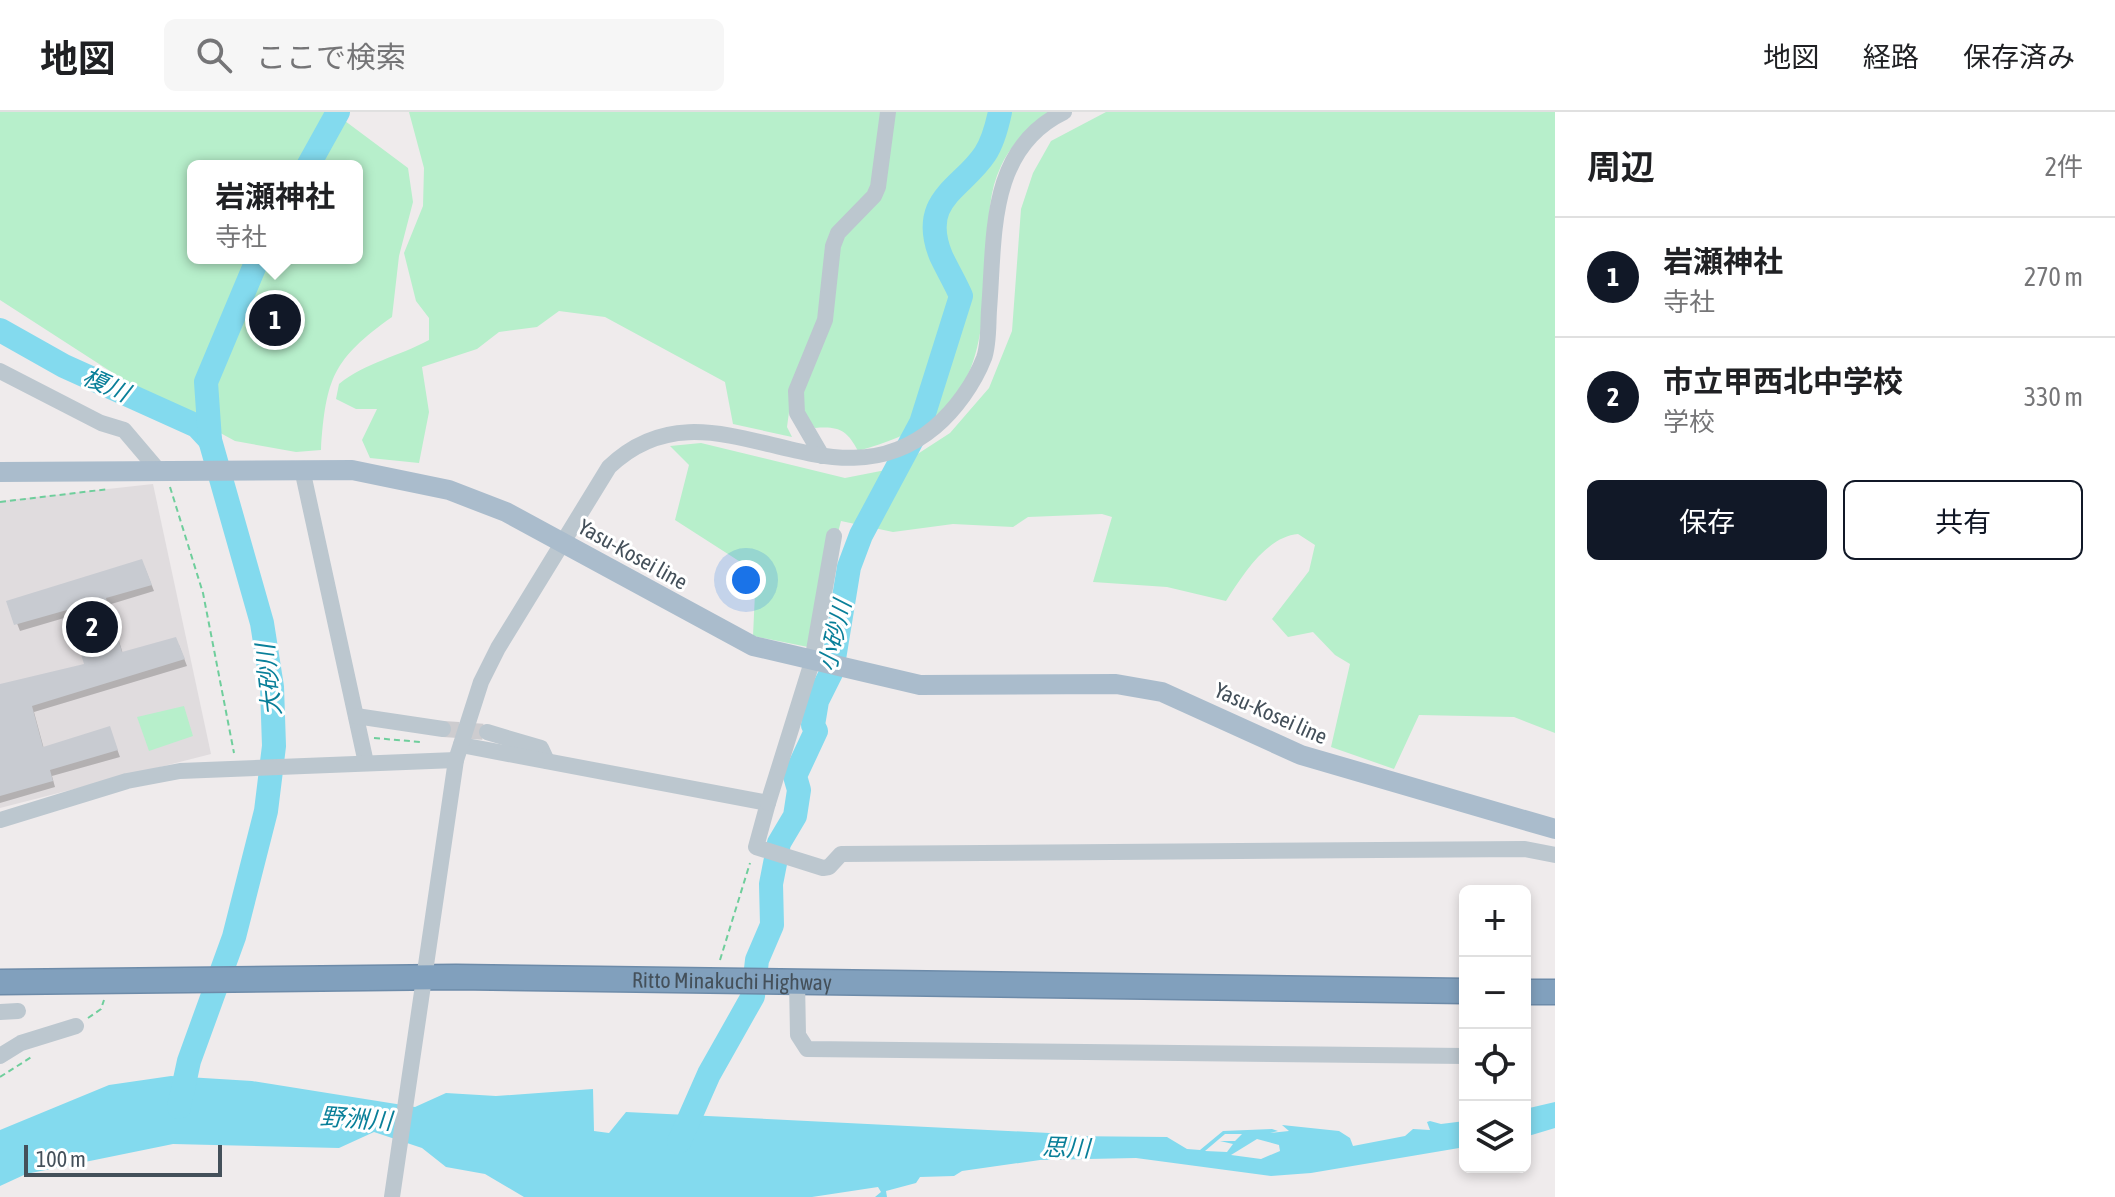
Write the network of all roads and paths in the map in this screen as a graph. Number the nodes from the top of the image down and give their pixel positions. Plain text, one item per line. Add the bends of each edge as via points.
1 (888, 112) edge
2 (1064, 112) edge
3 (0, 371) edge
4 (822, 456) junction
5 (302, 469) junction
6 (3, 470) edge
7 (158, 470) junction
8 (834, 536) dead end
9 (562, 543) junction
10 (827, 665) junction
11 (356, 716) junction
12 (443, 729) tunnel mouth
13 (487, 732) tunnel mouth
14 (361, 737) junction
15 (432, 743) dead end
16 (458, 752) junction
17 (547, 761) junction
18 (366, 763) junction
19 (237, 771) junction
20 (768, 803) junction
21 (0, 820) edge
22 (1555, 829) edge
23 (763, 849) junction
24 (1550, 853) edge
25 (718, 972) junction
26 (426, 977) junction
27 (797, 981) junction
28 (0, 982) edge
29 (1459, 991) edge
30 (1531, 992) edge
31 (1555, 992) edge
32 (18, 1011) dead end
33 (0, 1012) edge
34 (76, 1026) dead end
35 (0, 1056) edge
36 (1459, 1056) edge
37 (392, 1197) edge

1 - 4 street via 878,187 838,233 825,320 796,391 797,413
2 - 4 street via 1024,143 1004,177 985,356 953,409 934,428 886,454 856,459
3 - 7 street via 124,430
4 - 9 street via 700,431 659,434 628,448 609,467
5 - 7 main road, Yasu-Kosei line
5 - 9 main road, Yasu-Kosei line via 352,470 449,490 506,512
5 - 11 street
6 - 7 main road, Yasu-Kosei line
7 - 19 path via 172,490 203,593
8 - 10 street
9 - 10 main road, Yasu-Kosei line via 753,646
9 - 16 street via 481,682
10 - 20 street
10 - 22 main road, Yasu-Kosei line via 920,685 1116,684 1162,692 1301,755
11 - 12 street
11 - 14 street
13 - 17 street via 541,748
14 - 15 path
14 - 18 street
16 - 17 street
16 - 18 street
16 - 26 street
17 - 20 street
18 - 19 street
19 - 21 street via 180,771 127,781
20 - 23 street
22 - 24 street
23 - 24 street via 826,868 841,854
23 - 25 path
25 - 26 highway, Ritto Minakuchi Highway
25 - 27 highway, Ritto Minakuchi Highway
26 - 28 highway, Ritto Minakuchi Highway
26 - 37 street
27 - 29 highway, Ritto Minakuchi Highway
27 - 36 street via 798,1035 807,1049
30 - 31 highway
32 - 33 street
34 - 35 street via 21,1043

